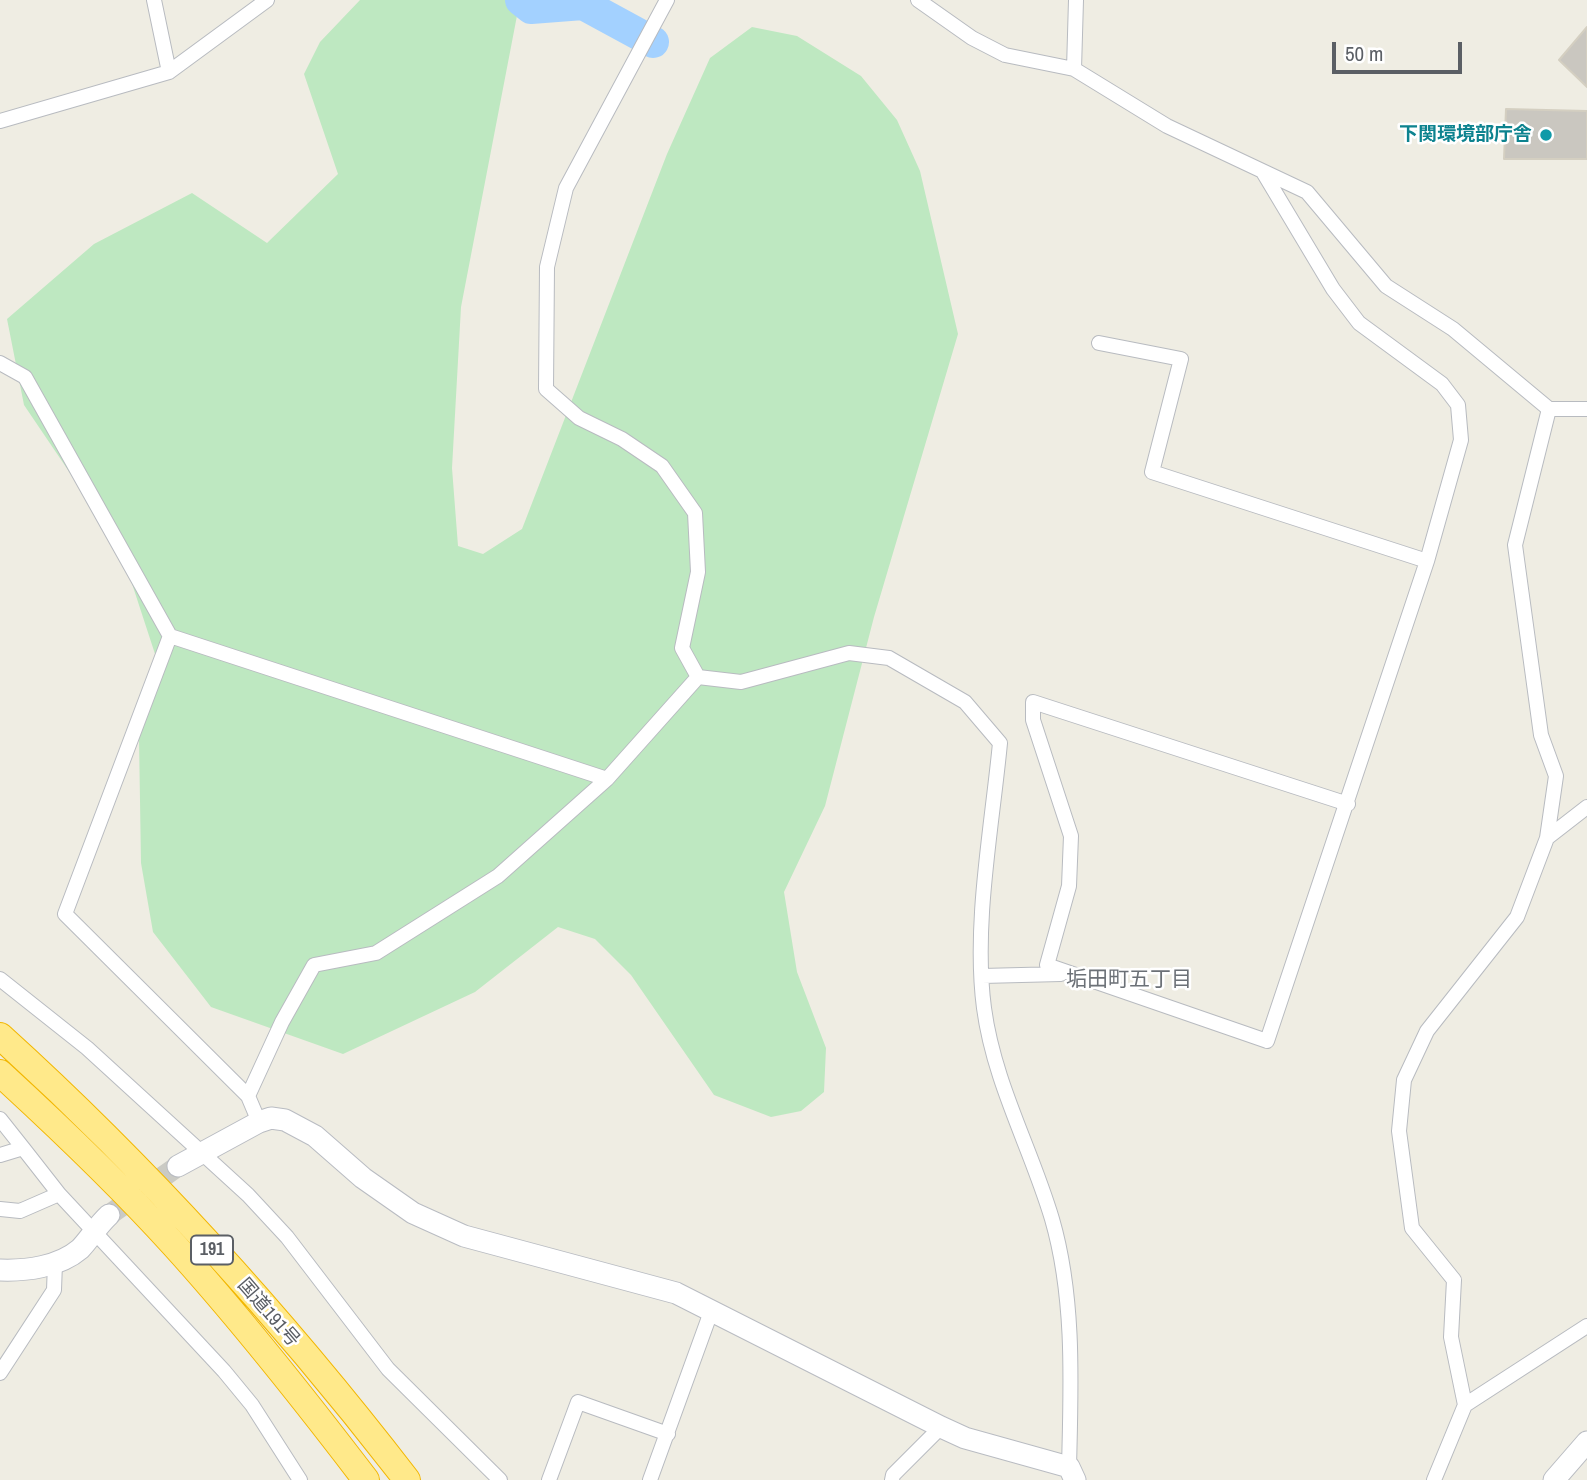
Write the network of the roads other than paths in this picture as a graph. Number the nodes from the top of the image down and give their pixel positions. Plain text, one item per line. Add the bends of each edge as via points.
1 (154, 0) edge
2 (267, 0) edge
3 (667, 0) edge
4 (918, 0) edge
5 (1076, 0) edge
6 (1074, 69) junction
7 (169, 72) junction
8 (0, 121) edge
9 (1263, 172) junction
10 (1098, 343) dead end
11 (0, 363) edge
12 (1549, 409) junction
13 (1587, 409) edge
14 (1427, 561) junction
15 (170, 636) junction
16 (698, 677) junction
17 (607, 779) junction
18 (1348, 804) junction
19 (1587, 807) edge
20 (1547, 838) junction
21 (1071, 974) junction
22 (982, 976) junction
23 (0, 979) edge
24 (0, 1036) edge
25 (0, 1073) edge
26 (248, 1096) junction
27 (0, 1119) edge
28 (259, 1122) junction
29 (23, 1147) junction
30 (205, 1152) junction
31 (0, 1155) edge
32 (178, 1166) tunnel mouth
33 (59, 1194) junction
34 (0, 1209) edge
35 (109, 1215) tunnel mouth
36 (92, 1230) junction
37 (55, 1263) junction
38 (0, 1270) edge
39 (259, 1301) junction
40 (712, 1309) junction
41 (1587, 1326) edge
42 (0, 1373) edge
43 (1465, 1405) junction
44 (941, 1427) junction
45 (668, 1434) junction
46 (1587, 1441) edge
47 (1072, 1474) edge
48 (300, 1480) edge
49 (366, 1480) edge
50 (407, 1480) edge
51 (426, 1480) edge
52 (500, 1480) edge
53 (549, 1480) edge
54 (650, 1480) edge
55 (892, 1480) edge
56 (1434, 1480) edge
57 (1554, 1480) edge

1 - 7 street
2 - 7 street
3 - 16 street via 566,188 547,267 546,389 579,418 662,466 695,513 698,572 682,648
4 - 6 street via 1005,55
5 - 6 street
6 - 9 street via 1167,126
7 - 8 street
9 - 12 street via 1307,192 1386,286 1452,329
9 - 14 street via 1333,289 1359,323 1442,384 1458,405 1461,440
10 - 14 street via 1181,359 1152,472
11 - 15 street via 25,377
12 - 13 street
12 - 20 street via 1515,545 1541,735 1556,776
14 - 18 street
15 - 17 street
15 - 26 street via 65,914
16 - 17 street
16 - 22 street via 741,682 849,653 889,658 965,702 1000,743 980,951
17 - 26 street via 487,883 376,953 314,965
18 - 21 street via 1267,1041
18 - 21 street via 1033,702 1033,720 1071,836 1069,887 1046,965
19 - 20 street
20 - 43 street via 1517,917 1427,1031 1404,1080 1399,1131 1412,1228 1454,1280 1451,1337
21 - 22 street
22 - 47 street via 997,1071 1052,1219 1067,1283
23 - 30 street
24 - 39 highway, 国道191号 / 191 via 65,1095
25 - 49 highway, 国道191号 / 191 via 173,1243
26 - 28 street
27 - 29 street
28 - 30 street
28 - 40 street via 285,1120 315,1136 413,1213 464,1236 676,1293
29 - 31 street
29 - 33 street
30 - 32 street
30 - 52 street via 287,1237 388,1369
33 - 34 street via 20,1211
33 - 36 street
35 - 36 street
36 - 37 street via 81,1248
36 - 48 street via 224,1371 252,1405
37 - 38 street
37 - 42 street via 54,1290
39 - 50 highway, 国道191号 / 191
39 - 51 highway
40 - 44 street
40 - 45 street
41 - 43 street
43 - 56 street
44 - 47 street
44 - 55 street
45 - 53 street via 578,1402
45 - 54 street
46 - 57 street

